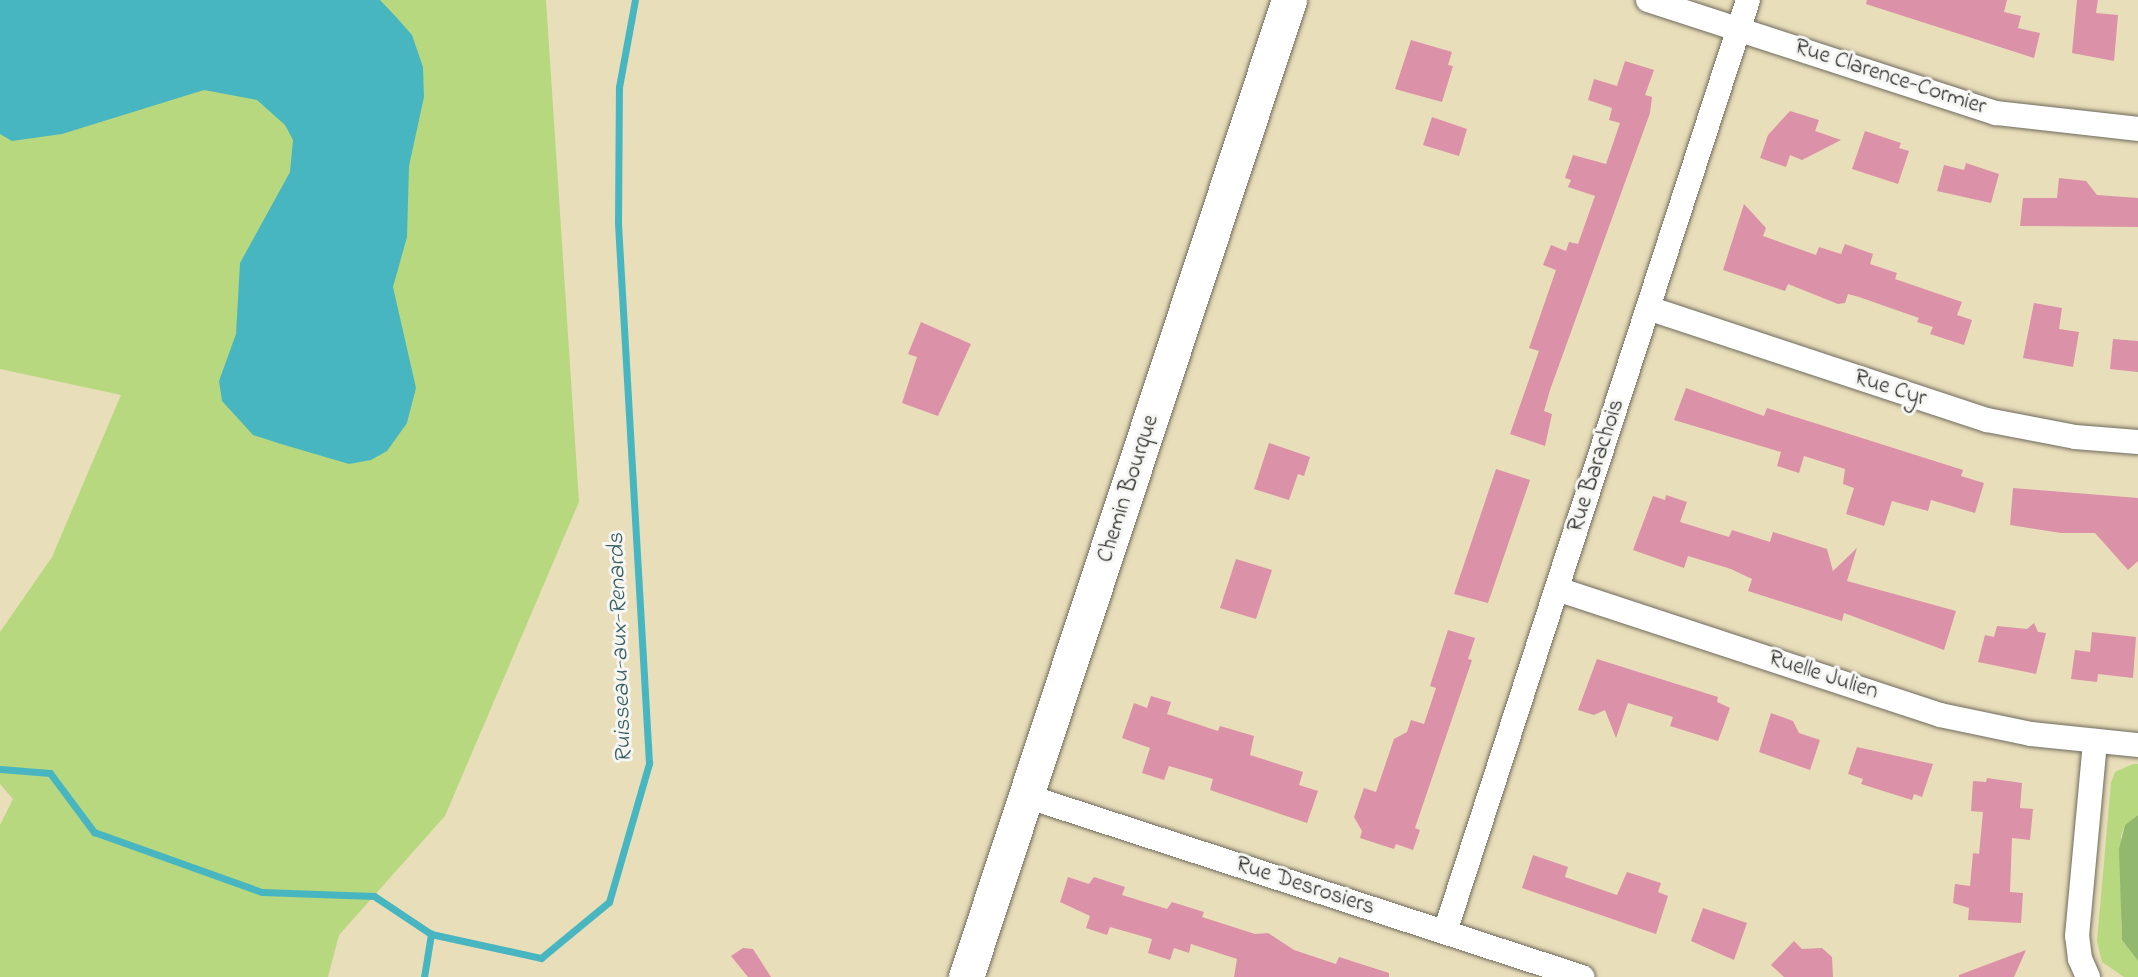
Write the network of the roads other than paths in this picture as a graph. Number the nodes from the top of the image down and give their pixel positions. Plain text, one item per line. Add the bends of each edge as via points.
1 (1289, 0) edge
2 (1648, 0) edge
3 (1748, 0) edge
4 (1739, 30) junction
5 (2138, 129) edge
6 (1648, 308) junction
7 (2138, 442) edge
8 (1557, 589) junction
9 (2095, 741) junction
10 (2138, 745) edge
11 (1028, 797) junction
12 (1445, 932) junction
13 (967, 977) edge
14 (1582, 977) edge
15 (2088, 977) edge

1 - 11 street, Chemin Bourque
2 - 4 street, Rue Clarence-Cormier
3 - 4 street, Rue Barachois
4 - 5 street, Rue Clarence-Cormier via 1996,113
4 - 6 street, Rue Barachois
6 - 7 street, Rue Cyr via 1956,411 2054,433
6 - 8 street, Rue Barachois
8 - 9 street, Ruelle Julien via 1940,715 2013,732
8 - 12 street, Rue Barachois
9 - 10 street, Ruelle Julien
9 - 15 street via 2077,936
11 - 12 street, Rue Desrosiers
11 - 13 street, Chemin Bourque
12 - 14 street, Rue Desrosiers

